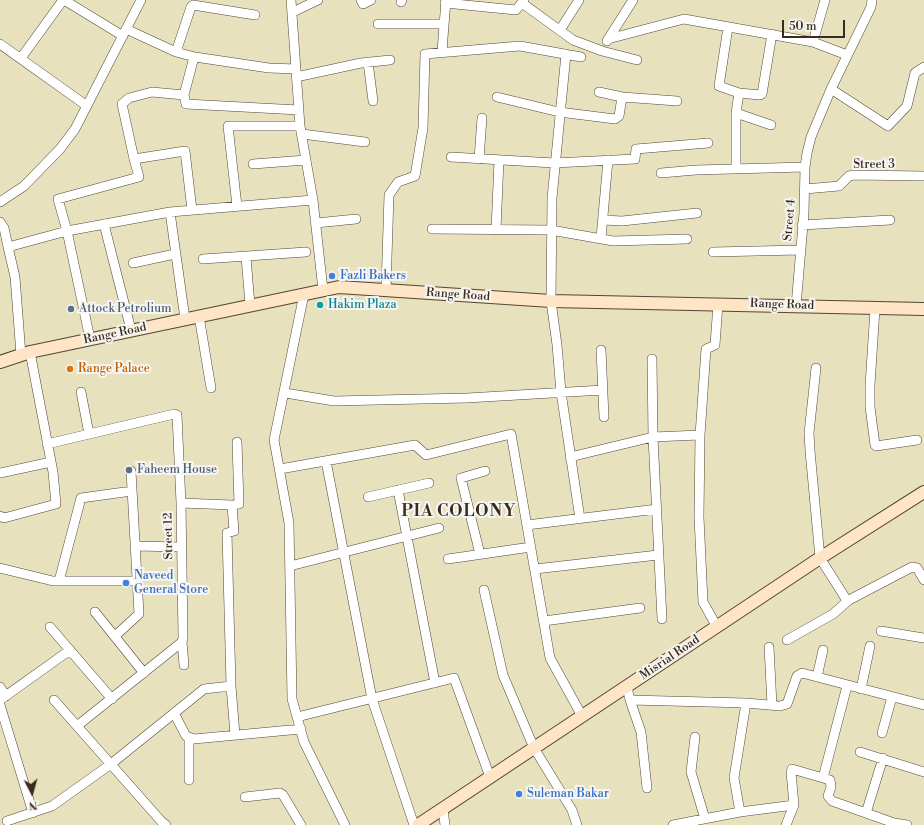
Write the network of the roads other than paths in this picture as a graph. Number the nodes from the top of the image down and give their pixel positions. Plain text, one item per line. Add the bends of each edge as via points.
1 (63, 0) edge
2 (141, 0) edge
3 (291, 0) edge
4 (318, 0) edge
5 (361, 0) edge
6 (371, 0) edge
7 (579, 0) edge
8 (633, 0) edge
9 (825, 0) edge
10 (872, 0) edge
11 (446, 2) edge
12 (523, 2) edge
13 (293, 12) junction
14 (255, 15) dead end
15 (378, 24) dead end
16 (444, 24) junction
17 (728, 27) junction
18 (560, 30) junction
19 (125, 32) junction
20 (772, 34) junction
21 (608, 39) junction
22 (813, 42) junction
23 (0, 44) edge
24 (442, 51) junction
25 (602, 51) junction
26 (176, 52) junction
27 (566, 54) junction
28 (847, 55) junction
29 (194, 57) junction
30 (581, 57) dead end
31 (21, 58) junction
32 (390, 60) dead end
33 (637, 60) dead end
34 (368, 62) junction
35 (924, 67) edge
36 (296, 73) junction
37 (831, 88) junction
38 (599, 92) dead end
39 (739, 93) junction
40 (184, 95) junction
41 (497, 97) dead end
42 (622, 97) junction
43 (373, 101) dead end
44 (677, 101) dead end
45 (88, 106) junction
46 (299, 110) junction
47 (559, 112) junction
48 (736, 113) junction
49 (482, 118) dead end
50 (771, 125) dead end
51 (301, 130) junction
52 (365, 142) dead end
53 (708, 143) dead end
54 (451, 157) dead end
55 (134, 159) junction
56 (479, 159) junction
57 (306, 160) junction
58 (499, 160) junction
59 (608, 160) junction
60 (554, 163) junction
61 (253, 164) dead end
62 (805, 167) junction
63 (736, 169) junction
64 (661, 173) dead end
65 (924, 176) edge
66 (805, 189) junction
67 (313, 200) junction
68 (0, 202) edge
69 (237, 206) junction
70 (192, 210) junction
71 (170, 212) junction
72 (697, 213) dead end
73 (356, 219) dead end
74 (603, 220) junction
75 (890, 220) dead end
76 (0, 222) edge
77 (316, 223) junction
78 (104, 224) junction
79 (802, 225) junction
80 (432, 229) dead end
81 (496, 230) junction
82 (551, 230) junction
83 (67, 231) junction
84 (601, 238) junction
85 (687, 239) dead end
86 (8, 246) junction
87 (800, 250) junction
88 (306, 252) dead end
89 (713, 252) dead end
90 (176, 254) junction
91 (246, 257) junction
92 (203, 259) dead end
93 (134, 263) dead end
94 (386, 289) junction
95 (323, 290) junction
96 (304, 294) junction
97 (551, 301) junction
98 (718, 304) junction
99 (250, 305) junction
100 (796, 306) junction
101 (875, 309) junction
102 (924, 309) edge
103 (199, 316) junction
104 (185, 319) junction
105 (131, 330) junction
106 (90, 339) junction
107 (602, 350) dead end
108 (25, 354) junction
109 (652, 359) dead end
110 (0, 362) edge
111 (816, 368) dead end
112 (211, 388) dead end
113 (603, 390) junction
114 (82, 392) dead end
115 (560, 392) junction
116 (285, 393) junction
117 (604, 418) dead end
118 (89, 434) junction
119 (700, 435) junction
120 (653, 437) junction
121 (917, 440) dead end
122 (237, 442) dead end
123 (47, 444) junction
124 (570, 457) junction
125 (326, 461) junction
126 (51, 462) junction
127 (280, 469) junction
128 (131, 471) dead end
129 (485, 471) dead end
130 (0, 473) edge
131 (429, 483) dead end
132 (398, 490) junction
133 (132, 491) junction
134 (924, 492) edge
135 (368, 497) dead end
136 (181, 503) junction
137 (232, 505) junction
138 (657, 510) junction
139 (0, 516) edge
140 (580, 519) junction
141 (527, 525) junction
142 (440, 528) dead end
143 (407, 537) junction
144 (135, 546) junction
145 (182, 547) junction
146 (531, 547) junction
147 (345, 553) junction
148 (480, 554) junction
149 (658, 554) junction
150 (448, 558) dead end
151 (820, 558) junction
152 (290, 566) junction
153 (0, 568) edge
154 (534, 569) junction
155 (924, 580) edge
156 (59, 581) junction
157 (137, 581) junction
158 (484, 590) dead end
159 (849, 600) junction
160 (640, 608) dead end
161 (96, 612) dead end
162 (662, 619) dead end
163 (544, 621) junction
164 (717, 626) junction
165 (50, 627) dead end
166 (881, 631) dead end
167 (115, 636) junction
168 (924, 638) edge
169 (787, 640) dead end
170 (182, 642) junction
171 (870, 646) dead end
172 (769, 647) dead end
173 (70, 650) junction
174 (823, 650) dead end
175 (184, 665) dead end
176 (144, 673) junction
177 (817, 677) junction
178 (435, 683) junction
179 (231, 686) junction
180 (847, 686) junction
181 (0, 687) edge
182 (626, 687) junction
183 (861, 689) junction
184 (892, 697) junction
185 (3, 698) edge
186 (112, 699) junction
187 (372, 699) junction
188 (54, 700) dead end
189 (630, 700) junction
190 (746, 703) junction
191 (924, 704) edge
192 (0, 705) edge
193 (772, 705) junction
194 (174, 713) junction
195 (582, 716) junction
196 (297, 717) junction
197 (77, 726) junction
198 (300, 729) junction
199 (882, 732) dead end
200 (235, 735) junction
201 (695, 737) dead end
202 (189, 738) junction
203 (534, 748) junction
204 (860, 752) dead end
205 (883, 758) junction
206 (111, 764) junction
207 (924, 772) edge
208 (490, 777) junction
209 (823, 778) junction
210 (189, 780) dead end
211 (647, 788) dead end
212 (245, 797) dead end
213 (794, 805) junction
214 (443, 809) junction
215 (740, 812) junction
216 (33, 813) junction
217 (866, 813) junction
218 (705, 819) junction
219 (7, 821) dead end
220 (166, 825) edge
221 (301, 825) edge
222 (345, 825) edge
223 (414, 825) edge
224 (418, 825) edge
225 (445, 825) edge
226 (576, 825) edge
227 (673, 825) edge
228 (786, 825) edge
229 (907, 825) edge

1 - 19 street
1 - 31 street
2 - 19 street
3 - 13 street
4 - 13 street
5 - 6 street via 363,4
7 - 18 street
8 - 21 street
9 - 22 street
10 - 28 street, Street 4
11 - 12 street via 516,10
11 - 16 street
12 - 18 street
13 - 36 street
14 - 26 street via 193,5
15 - 16 street
16 - 24 street
17 - 20 street
17 - 21 street via 684,19
17 - 39 street via 719,86
18 - 25 street via 573,40
19 - 26 street
19 - 45 street
20 - 22 street
20 - 39 street via 762,94 760,96
21 - 25 street
22 - 28 street
23 - 31 street
24 - 27 street via 520,46
24 - 94 street via 425,54 423,128 415,176 398,182 389,196
25 - 33 street
26 - 29 street
27 - 30 street
27 - 47 street
28 - 37 street, Street 4
29 - 36 street
29 - 40 street
31 - 45 street
32 - 34 street
34 - 36 street
34 - 43 street
35 - 37 street via 915,74 907,106 888,126
36 - 46 street
37 - 62 street, Street 4 via 811,138
38 - 42 street
39 - 48 street
40 - 46 street via 186,104
40 - 55 street via 152,92 123,102
41 - 47 street
42 - 44 street
42 - 47 street via 619,116 615,119
45 - 68 street via 76,129 60,149 24,186
46 - 51 street
47 - 60 street
48 - 50 street
48 - 63 street
49 - 56 street
51 - 52 street
51 - 57 street
51 - 69 street via 228,126
53 - 59 street via 636,148 635,159
54 - 56 street
55 - 70 street via 185,151
55 - 83 street via 139,177 58,198
56 - 58 street
57 - 61 street
57 - 67 street
58 - 60 street
58 - 81 street
59 - 60 street
59 - 74 street
60 - 82 street
62 - 63 street
62 - 66 street, Street 4
63 - 64 street
65 - 66 street, Street 3 via 854,175 849,176 840,186
66 - 79 street, Street 4
67 - 69 street
67 - 77 street
69 - 70 street
70 - 71 street
71 - 78 street
71 - 90 street
72 - 74 street via 622,221
73 - 77 street
74 - 84 street
75 - 79 street
76 - 86 street
77 - 95 street
78 - 83 street
78 - 105 street
79 - 87 street, Street 4
80 - 81 street
81 - 82 street
82 - 84 street
82 - 97 street
83 - 86 street
83 - 106 street
84 - 85 street via 613,241
86 - 108 street via 15,277
87 - 89 street
87 - 100 street, Street 4
88 - 91 street
90 - 93 street
90 - 104 street
91 - 92 street
91 - 99 street
94 - 95 main road, Range Road via 339,287
94 - 97 main road, Range Road
95 - 96 main road, Range Road
96 - 99 main road, Range Road
96 - 116 street
97 - 98 main road, Range Road
97 - 115 street
98 - 100 main road, Range Road
98 - 119 street via 715,344 706,349
99 - 103 main road, Range Road
100 - 101 main road, Range Road
101 - 102 main road, Range Road
101 - 121 street via 870,385 875,444 876,446
103 - 104 main road, Range Road
103 - 112 street
104 - 105 main road, Range Road
105 - 106 main road, Range Road
106 - 108 main road, Range Road
107 - 113 street
108 - 110 main road, Range Road
108 - 123 street
109 - 120 street
111 - 151 street via 809,433
113 - 115 street
113 - 117 street
114 - 118 street
115 - 116 street via 467,398 334,401
115 - 124 street
116 - 127 street via 274,440
118 - 123 street
118 - 136 street, Street 12 via 174,414 177,416
119 - 120 street
119 - 164 street via 699,517 703,602
120 - 124 street
120 - 138 street
122 - 137 street via 239,501 237,505
123 - 126 street
124 - 140 street
125 - 127 street
125 - 141 street via 415,445 426,455 511,434
125 - 147 street
126 - 130 street
126 - 139 street via 56,504 4,518
127 - 152 street via 289,523
128 - 133 street
129 - 148 street via 461,478
131 - 132 street
132 - 135 street
132 - 143 street
133 - 144 street
133 - 156 street via 81,498
134 - 151 main road, Misrial Road
136 - 137 street
136 - 145 street, Street 12
137 - 179 street via 234,531 227,533
138 - 140 street
138 - 149 street
140 - 141 street
141 - 146 street
142 - 143 street
143 - 147 street
143 - 178 street
144 - 145 street
144 - 157 street
145 - 170 street, Street 12
146 - 148 street
146 - 154 street
147 - 152 street
147 - 187 street
148 - 150 street
149 - 154 street
149 - 162 street
151 - 159 street
151 - 164 main road, Misrial Road
152 - 196 street via 292,699
153 - 156 street
154 - 163 street
155 - 159 street via 914,566
156 - 157 street
157 - 167 street via 139,614
158 - 203 street via 503,675
159 - 169 street via 833,614
160 - 163 street
161 - 167 street
163 - 195 street via 550,658
164 - 182 main road, Misrial Road
165 - 173 street
166 - 168 street
167 - 176 street
170 - 175 street, Street 12
170 - 176 street
171 - 183 street
172 - 193 street
173 - 185 street
173 - 186 street
174 - 177 street
176 - 186 street
177 - 180 street
177 - 193 street via 799,674 787,704
178 - 187 street
178 - 208 street via 454,678
179 - 194 street via 204,689
179 - 200 street
180 - 183 street
180 - 209 street
181 - 185 street
182 - 189 street
182 - 195 main road, Misrial Road
183 - 184 street
184 - 191 street
184 - 199 street
186 - 197 street
187 - 196 street
187 - 223 street
188 - 197 street
189 - 190 street
189 - 211 street via 641,732
190 - 193 street
190 - 215 street via 734,778
192 - 216 street
194 - 202 street
194 - 206 street
195 - 203 main road, Misrial Road
196 - 198 street
197 - 206 street
198 - 200 street
198 - 222 street
200 - 202 street
201 - 218 street via 691,772
202 - 210 street
203 - 208 main road, Misrial Road
203 - 226 street via 572,810
204 - 205 street
205 - 207 street
205 - 217 street
206 - 216 street via 52,806
206 - 220 street
208 - 214 main road, Misrial Road
209 - 213 street via 792,770 790,772
209 - 217 street via 831,781 829,799
212 - 221 street via 280,793
213 - 215 street
213 - 228 street
214 - 224 main road, Misrial Road
214 - 225 street
215 - 218 street
216 - 219 street
217 - 229 street
218 - 227 street

